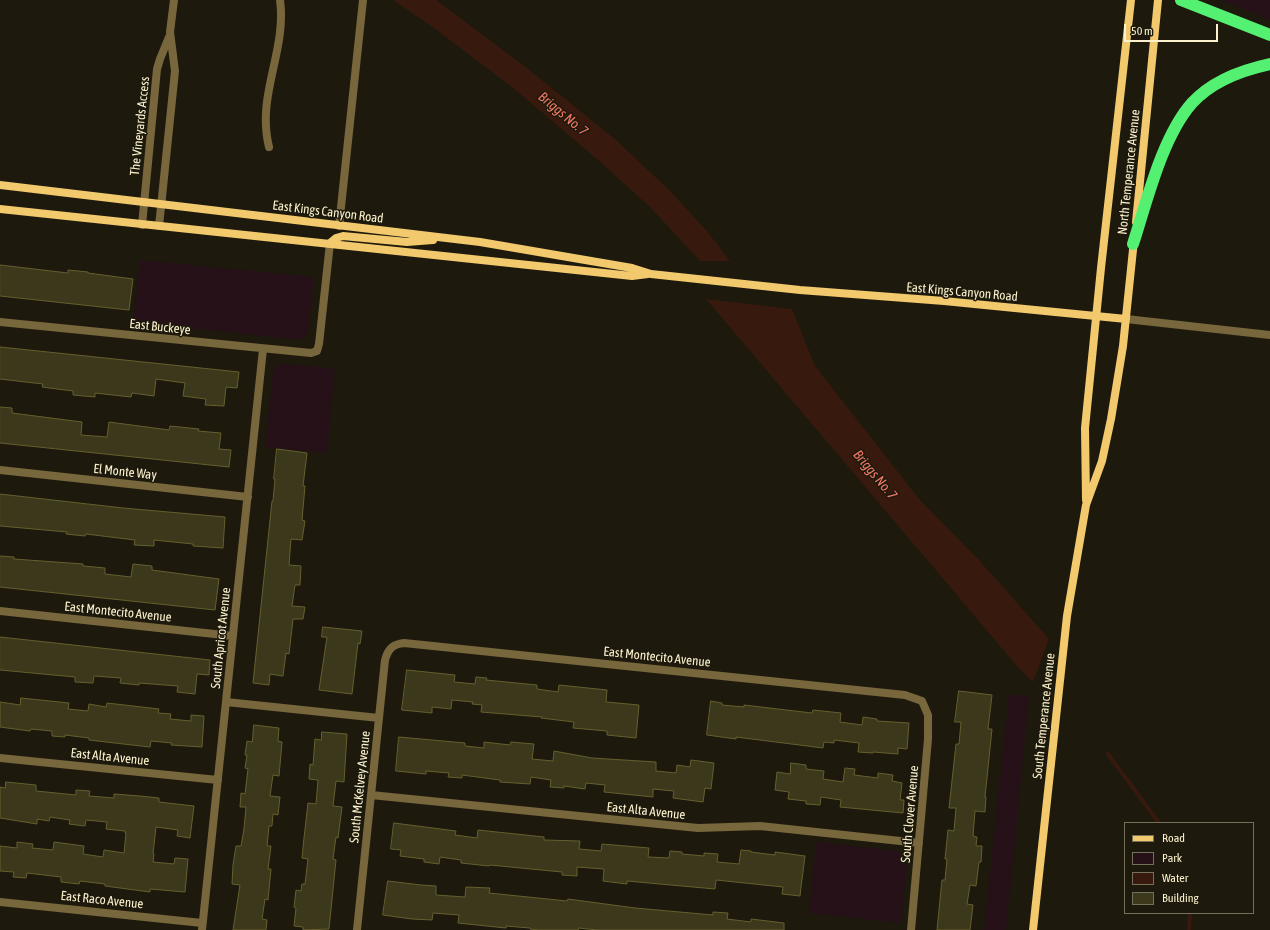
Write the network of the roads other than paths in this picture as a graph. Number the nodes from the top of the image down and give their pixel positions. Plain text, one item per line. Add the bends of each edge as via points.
1 (174, 0) edge
2 (280, 0) edge
3 (363, 0) edge
4 (1132, 0) edge
5 (1158, 0) edge
6 (1181, 0) edge
7 (170, 32) junction
8 (1270, 35) edge
9 (1270, 64) edge
10 (269, 147) dead end
11 (0, 185) edge
12 (144, 202) junction
13 (161, 204) junction
14 (0, 209) edge
15 (142, 225) junction
16 (159, 226) junction
17 (339, 226) junction
18 (452, 238) junction
19 (330, 243) junction
20 (1133, 244) junction
21 (651, 274) junction
22 (1096, 316) junction
23 (1126, 319) junction
24 (0, 322) edge
25 (1270, 335) edge
26 (1094, 340) joint
27 (1123, 346) joint
28 (263, 349) junction
29 (0, 470) edge
30 (248, 497) junction
31 (1086, 505) junction
32 (0, 611) edge
33 (233, 636) junction
34 (391, 648) joint
35 (922, 701) joint
36 (226, 702) junction
37 (379, 718) junction
38 (0, 758) edge
39 (218, 780) junction
40 (371, 795) junction
41 (919, 843) junction
42 (0, 902) edge
43 (202, 927) edge
44 (357, 930) edge
45 (911, 930) edge
46 (1033, 930) edge

1 - 7 street, The Vineyards Access
2 - 10 street via 282,24 266,105 265,125
3 - 17 street
4 - 22 main road, North Temperance Avenue
5 - 20 main road, North Temperance Avenue
6 - 8 highway
7 - 12 street, The Vineyards Access via 157,69
7 - 13 street, The Vineyards Access via 175,71
9 - 20 highway via 1221,81 1193,102 1183,115 1166,147
11 - 12 main road, East Kings Canyon Road
12 - 13 main road, East Kings Canyon Road
12 - 15 street, The Vineyards Access
13 - 16 street, The Vineyards Access
13 - 17 main road, East Kings Canyon Road
14 - 15 main road, East Kings Canyon Road
15 - 16 main road, East Kings Canyon Road
16 - 19 main road, East Kings Canyon Road
17 - 18 main road, East Kings Canyon Road
18 - 19 main road via 407,242 343,236
18 - 21 main road, East Kings Canyon Road via 632,268
19 - 21 main road, East Kings Canyon Road via 632,276
19 - 28 street, East Buckeye via 317,351 311,354
20 - 23 main road, North Temperance Avenue
21 - 22 main road, East Kings Canyon Road
22 - 23 main road, East Kings Canyon Road
22 - 26 main road, North Temperance Avenue
23 - 25 street, East Kings Canyon Road
23 - 27 main road, North Temperance Avenue
24 - 28 street, East Buckeye
26 - 31 main road, South Temperance Avenue via 1085,428
27 - 31 main road, South Temperance Avenue via 1107,443
28 - 30 street, South Apricot Avenue
29 - 30 street, El Monte Way
30 - 33 street, South Apricot Avenue
31 - 46 main road, South Temperance Avenue via 1067,616
32 - 33 street, East Montecito Avenue
33 - 36 street, South Apricot Avenue
34 - 35 street, East Montecito Avenue via 404,643 905,695
34 - 37 street, South McKelvey Avenue via 385,660
35 - 41 street, South Clover Avenue via 928,715 928,739
36 - 37 street
36 - 39 street, South Apricot Avenue
37 - 40 street, South McKelvey Avenue
38 - 39 street, East Alta Avenue
39 - 43 street, South Apricot Avenue
40 - 41 street, East Alta Avenue via 698,828 760,826
40 - 44 street, South McKelvey Avenue
41 - 45 street, South Clover Avenue
42 - 43 street, East Raco Avenue

